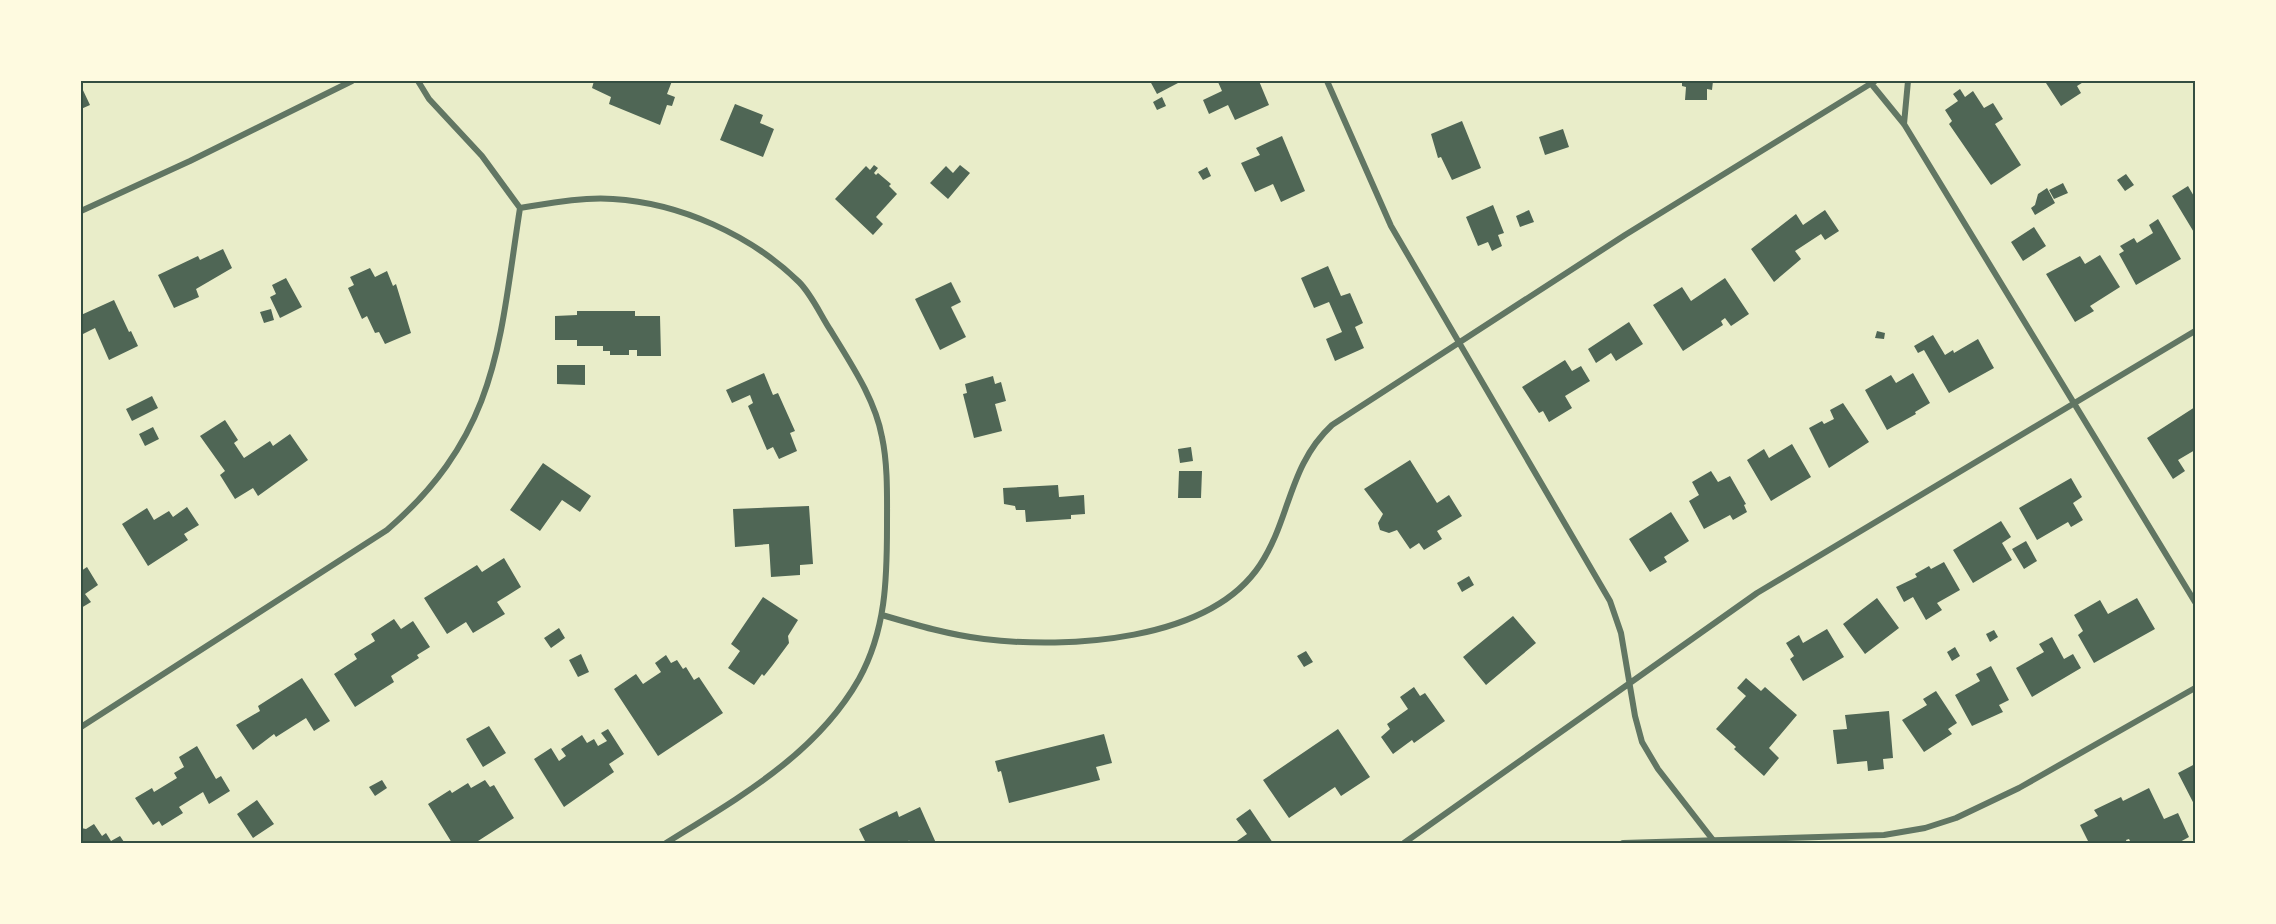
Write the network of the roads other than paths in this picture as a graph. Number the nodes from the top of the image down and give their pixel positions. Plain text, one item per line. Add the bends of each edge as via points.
1 (352, 81) edge
2 (418, 81) edge
3 (1327, 81) edge
4 (1908, 81) edge
5 (1871, 82) edge
6 (1904, 124) junction
7 (520, 208) junction
8 (81, 211) edge
9 (2195, 331) edge
10 (1458, 343) junction
11 (2073, 404) junction
12 (2195, 602) edge
13 (882, 615) junction
14 (1630, 684) junction
15 (2195, 688) edge
16 (81, 728) edge
17 (1713, 840) junction
18 (666, 843) edge
19 (1404, 843) edge
20 (1623, 843) edge

1 - 8 street
2 - 7 street
3 - 10 street via 1391,226
4 - 6 street
5 - 6 street
5 - 10 street
6 - 11 street
7 - 13 street via 576,199 614,199 695,217 765,253 800,284 855,370 882,437 887,510
7 - 16 street via 498,349 485,396 446,470 413,508 387,530
9 - 11 street
10 - 13 street via 1332,425 1316,440 1304,458 1282,519 1259,566 1214,606 1183,622 1084,640 1019,642 929,629
10 - 14 street via 1610,602 1621,633
11 - 12 street
11 - 14 street via 1758,593
13 - 18 street via 859,678 839,709 809,743 757,786
14 - 17 street via 1642,742 1658,770
14 - 19 street
15 - 17 street via 2019,788 1925,828 1884,835
17 - 20 street

